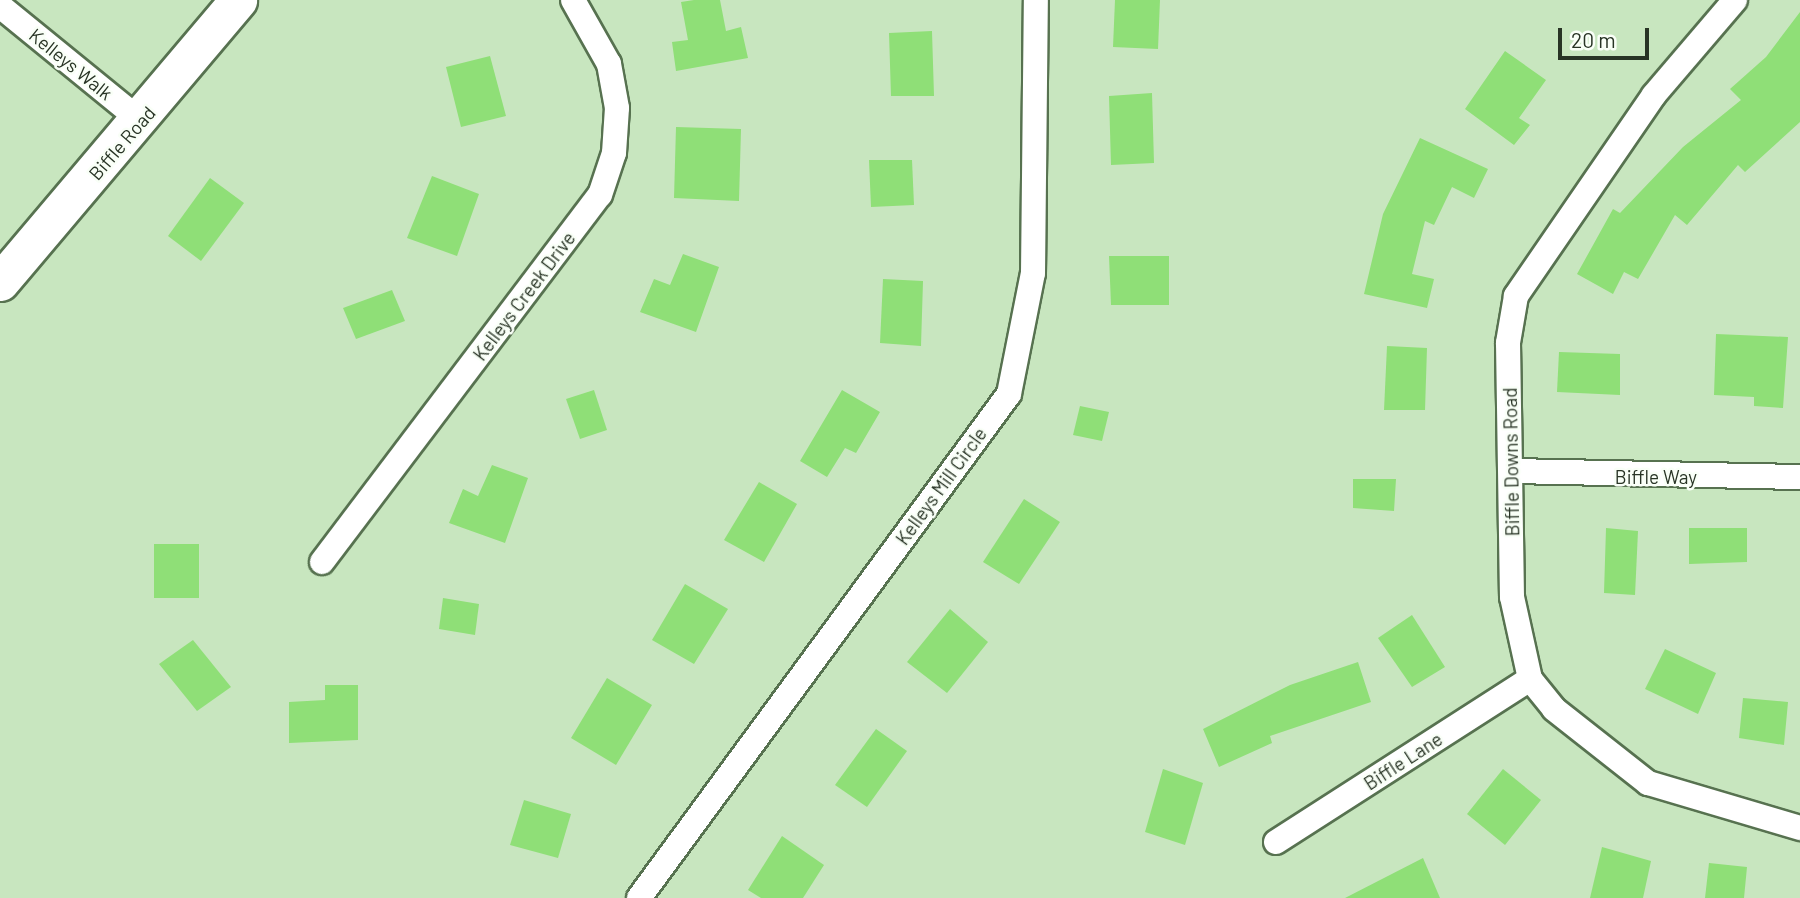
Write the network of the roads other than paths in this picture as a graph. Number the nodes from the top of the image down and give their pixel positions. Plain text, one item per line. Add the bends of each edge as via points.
1 (238, 0) edge
2 (573, 0) edge
3 (1037, 0) edge
4 (1735, 0) edge
5 (0, 6) edge
6 (142, 122) junction
7 (0, 282) edge
8 (1512, 471) junction
9 (1800, 477) edge
10 (322, 562) dead end
11 (1530, 680) junction
12 (1800, 828) edge
13 (1276, 842) dead end
14 (639, 898) edge

1 - 6 street, Biffle Road
2 - 10 street, Kelleys Creek Drive via 609,64 617,108 614,153 600,195
3 - 14 street, Kelleys Mill Circle via 1033,273 1009,394
4 - 8 street, Biffle Downs Road via 1654,95 1516,296 1508,343
5 - 6 street, Kelleys Walk
6 - 7 street, Biffle Road
8 - 9 street, Biffle Way
8 - 11 street, Biffle Downs Road via 1512,597
11 - 12 street, Biffle Downs Road via 1553,709 1648,783
11 - 13 street, Biffle Lane

